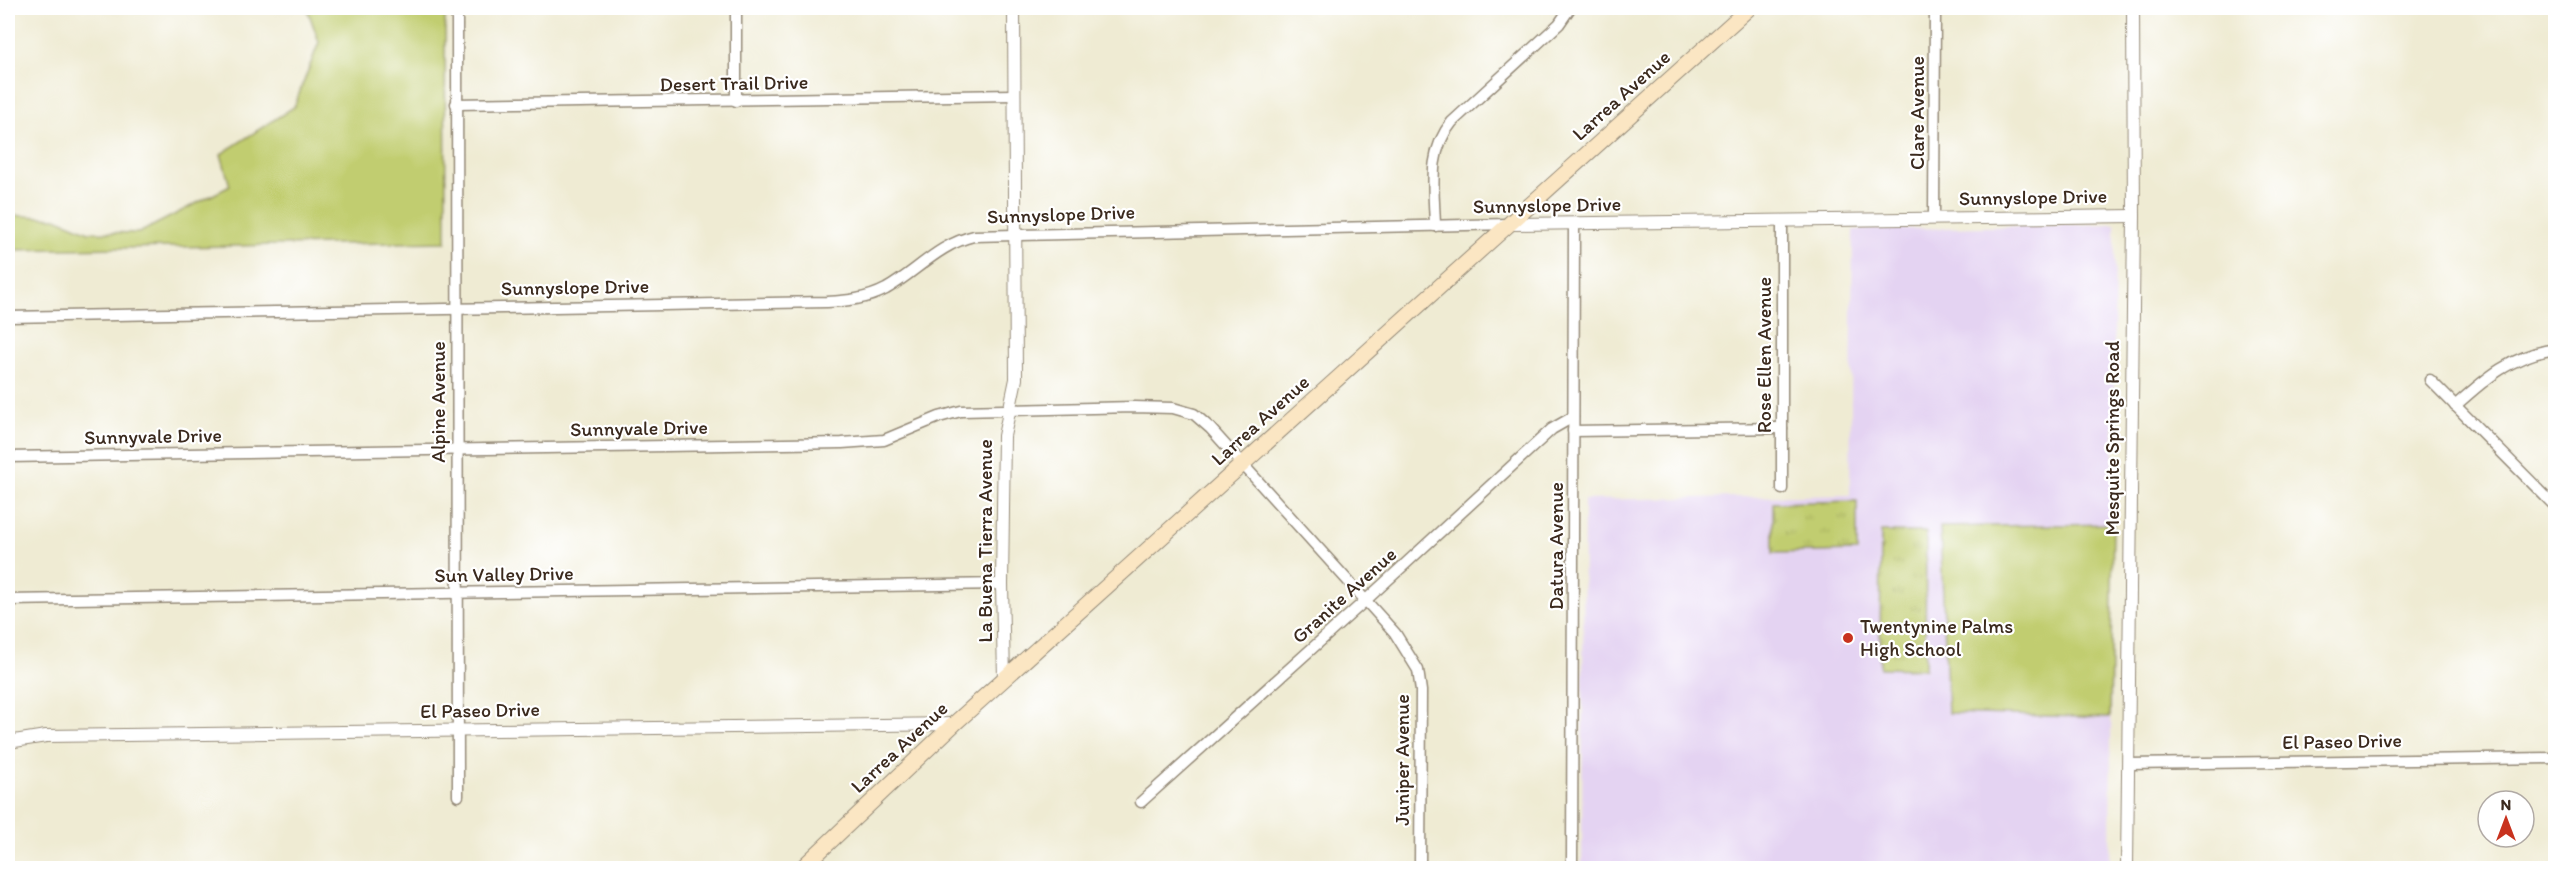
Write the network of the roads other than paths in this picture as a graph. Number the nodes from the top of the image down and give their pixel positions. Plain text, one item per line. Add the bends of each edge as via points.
1 (456, 8) edge
2 (736, 8) edge
3 (1014, 8) edge
4 (1570, 8) edge
5 (1749, 8) edge
6 (1935, 8) edge
7 (2133, 8) edge
8 (1013, 95) junction
9 (736, 101) junction
10 (456, 104) junction
11 (2134, 216) junction
12 (1935, 218) junction
13 (1782, 221) junction
14 (1511, 224) junction
15 (1574, 224) junction
16 (1435, 226) junction
17 (1015, 234) junction
18 (456, 308) junction
19 (8, 317) edge
20 (2556, 349) edge
21 (2430, 380) dead end
22 (2455, 406) junction
23 (1011, 410) junction
24 (1573, 417) junction
25 (1782, 428) junction
26 (1574, 431) junction
27 (457, 449) junction
28 (8, 457) edge
29 (1243, 464) junction
30 (1782, 489) dead end
31 (2556, 507) edge
32 (1002, 584) junction
33 (458, 592) junction
34 (8, 600) edge
35 (1366, 600) junction
36 (1004, 679) junction
37 (954, 724) junction
38 (458, 730) junction
39 (8, 742) edge
40 (2556, 758) edge
41 (2129, 764) junction
42 (458, 796) dead end
43 (1141, 802) dead end
44 (802, 868) edge
45 (1420, 868) edge
46 (1572, 868) edge
47 (2127, 868) edge

1 - 10 street, Alpine Avenue
2 - 9 street
3 - 8 street, La Buena Tierra Avenue
4 - 16 street via 1559,24 1441,135 1436,151
5 - 14 main road, Larrea Avenue
6 - 12 street, Clare Avenue
7 - 11 street, Mesquite Springs Road
8 - 9 street, Desert Trail Drive
8 - 17 street, La Buena Tierra Avenue
9 - 10 street, Desert Trail Drive
10 - 18 street, Alpine Avenue
11 - 12 street, Sunnyslope Drive
11 - 41 street, Mesquite Springs Road
12 - 13 street, Sunnyslope Drive
13 - 15 street, Sunnyslope Drive
13 - 25 street, Rose Ellen Avenue
14 - 15 street, Sunnyslope Drive
14 - 16 street, Sunnyslope Drive
14 - 29 main road, Larrea Avenue
15 - 24 street, Datura Avenue
16 - 17 street, Sunnyslope Drive
17 - 18 street, Sunnyslope Drive via 964,238 937,252 886,289 857,300
17 - 23 street, La Buena Tierra Avenue via 1016,379
18 - 19 street, Sunnyslope Drive
18 - 27 street, Alpine Avenue
20 - 22 street via 2507,363
21 - 22 street
22 - 31 street
23 - 27 street, Sunnyvale Drive via 961,411 884,440 842,443
23 - 29 street, Sunnyvale Drive via 1173,408 1194,414
23 - 32 street, La Buena Tierra Avenue via 1004,436
24 - 26 street, Datura Avenue
24 - 35 street, Granite Avenue via 1552,429
25 - 26 street
25 - 30 street, Rose Ellen Avenue
26 - 46 street, Datura Avenue
27 - 28 street, Sunnyvale Drive
27 - 33 street, Alpine Avenue
29 - 35 street, Juniper Avenue
29 - 36 main road, Larrea Avenue
32 - 33 street, Sun Valley Drive
32 - 36 street, La Buena Tierra Avenue
33 - 34 street, Sun Valley Drive
33 - 38 street, Alpine Avenue
35 - 43 street, Granite Avenue
35 - 45 street, Juniper Avenue via 1395,633 1418,670
36 - 37 main road, Larrea Avenue
37 - 38 street, El Paseo Drive
37 - 44 main road, Larrea Avenue
38 - 39 street, El Paseo Drive via 46,736
38 - 42 street, Alpine Avenue
40 - 41 street, El Paseo Drive
41 - 47 street, Mesquite Springs Road

